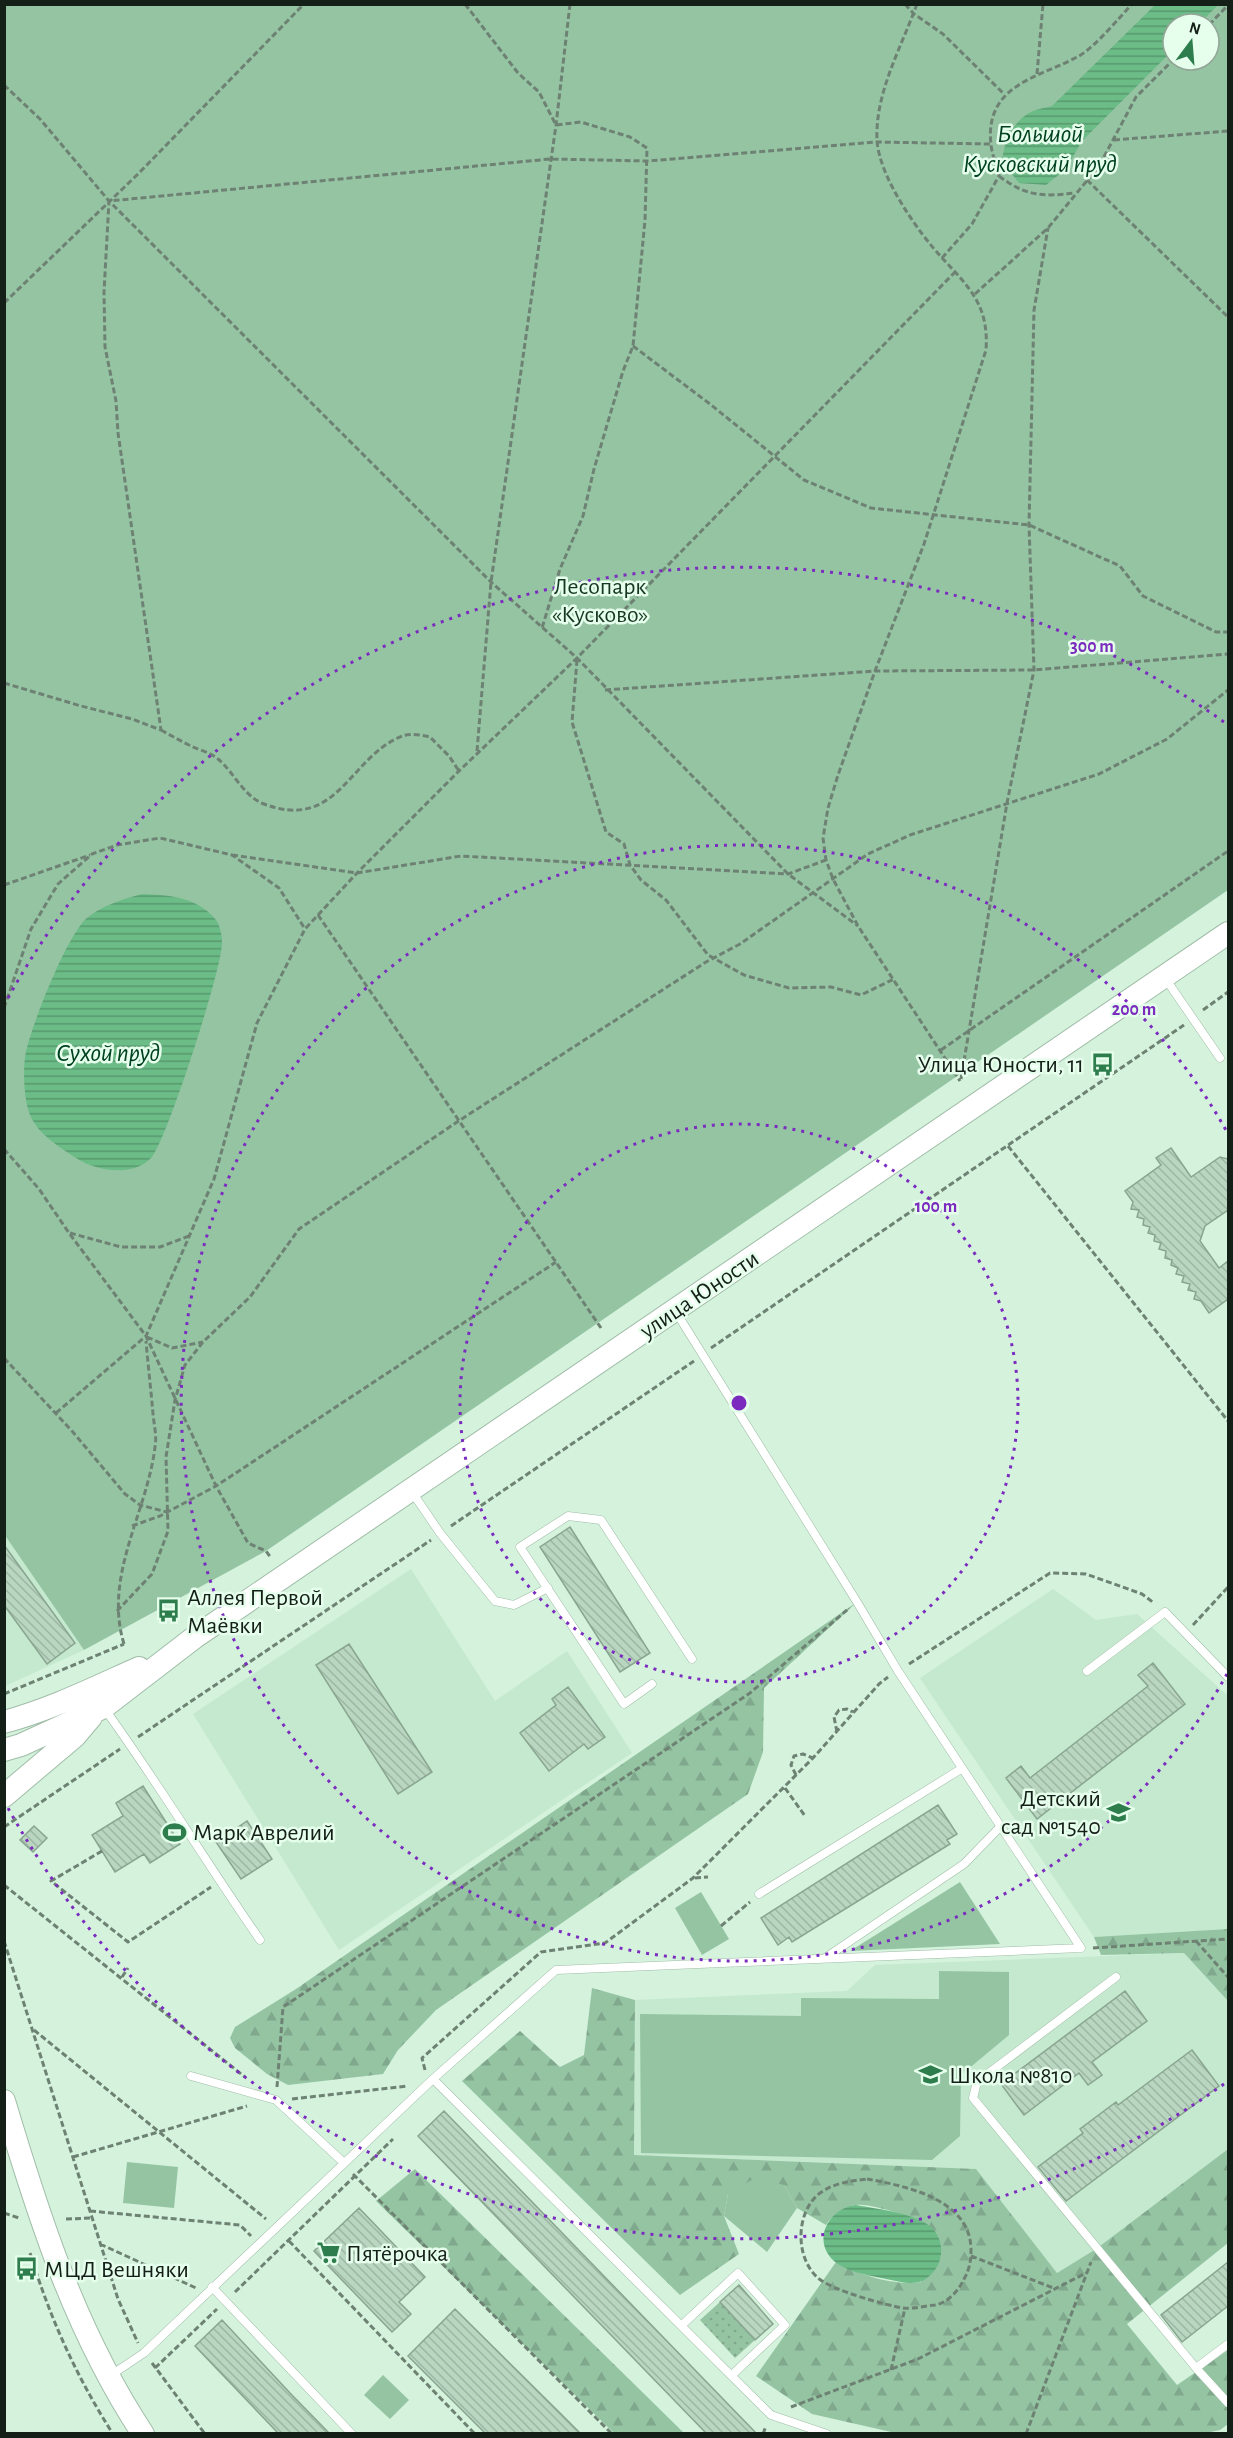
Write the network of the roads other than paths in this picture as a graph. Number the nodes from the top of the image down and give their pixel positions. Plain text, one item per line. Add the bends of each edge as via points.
1 (1228, 933) edge
2 (1164, 977) junction
3 (1220, 1058) dead end
4 (675, 1310) junction
5 (411, 1491) junction
6 (548, 1588) junction
7 (170, 1654) junction
8 (692, 1659) dead end
9 (1087, 1671) dead end
10 (1228, 1677) edge
11 (652, 1684) dead end
12 (69, 1701) junction
13 (4, 1707) edge
14 (101, 1708) junction
15 (4, 1722) edge
16 (4, 1750) edge
17 (961, 1769) junction
18 (4, 1796) edge
19 (1000, 1827) junction
20 (759, 1894) road end
21 (260, 1941) dead end
22 (823, 1959) junction
23 (1116, 1977) dead end
24 (192, 2076) dead end
25 (430, 2081) junction
26 (4, 2101) edge
27 (343, 2162) junction
28 (209, 2290) junction
29 (682, 2325) junction
30 (1228, 2344) edge
31 (1196, 2368) junction
32 (732, 2375) junction
33 (107, 2378) junction
34 (1228, 2403) edge
35 (143, 2433) edge
36 (352, 2433) edge
37 (827, 2433) edge

1 - 2 main road, улица Юности
2 - 3 lane
2 - 4 main road, улица Юности
4 - 5 main road, улица Юности
4 - 17 lane
5 - 6 lane via 495,1601 514,1605
5 - 7 main road, улица Юности
6 - 8 lane via 520,1547 567,1516 601,1520
6 - 11 lane via 624,1704
7 - 12 main road, улица Юности
7 - 14 main road, улица Юности
9 - 10 lane via 1165,1612
12 - 13 main road
12 - 15 main road, улица Юности
14 - 16 main road, улица Юности
14 - 18 main road via 75,1736
14 - 21 lane via 130,1743
17 - 19 lane
17 - 20 lane
19 - 22 lane via 964,1864
19 - 22 lane via 1081,1948
22 - 25 lane via 556,1970
23 - 31 lane via 977,2082 973,2098
24 - 27 lane via 276,2100
25 - 27 lane
25 - 29 lane
26 - 33 main road via 70,2297
27 - 28 lane
28 - 33 lane via 144,2353
28 - 36 lane via 225,2301
29 - 32 lane
29 - 32 lane via 738,2273 785,2325
30 - 31 lane
31 - 34 lane
32 - 37 lane via 771,2415
33 - 35 main road

